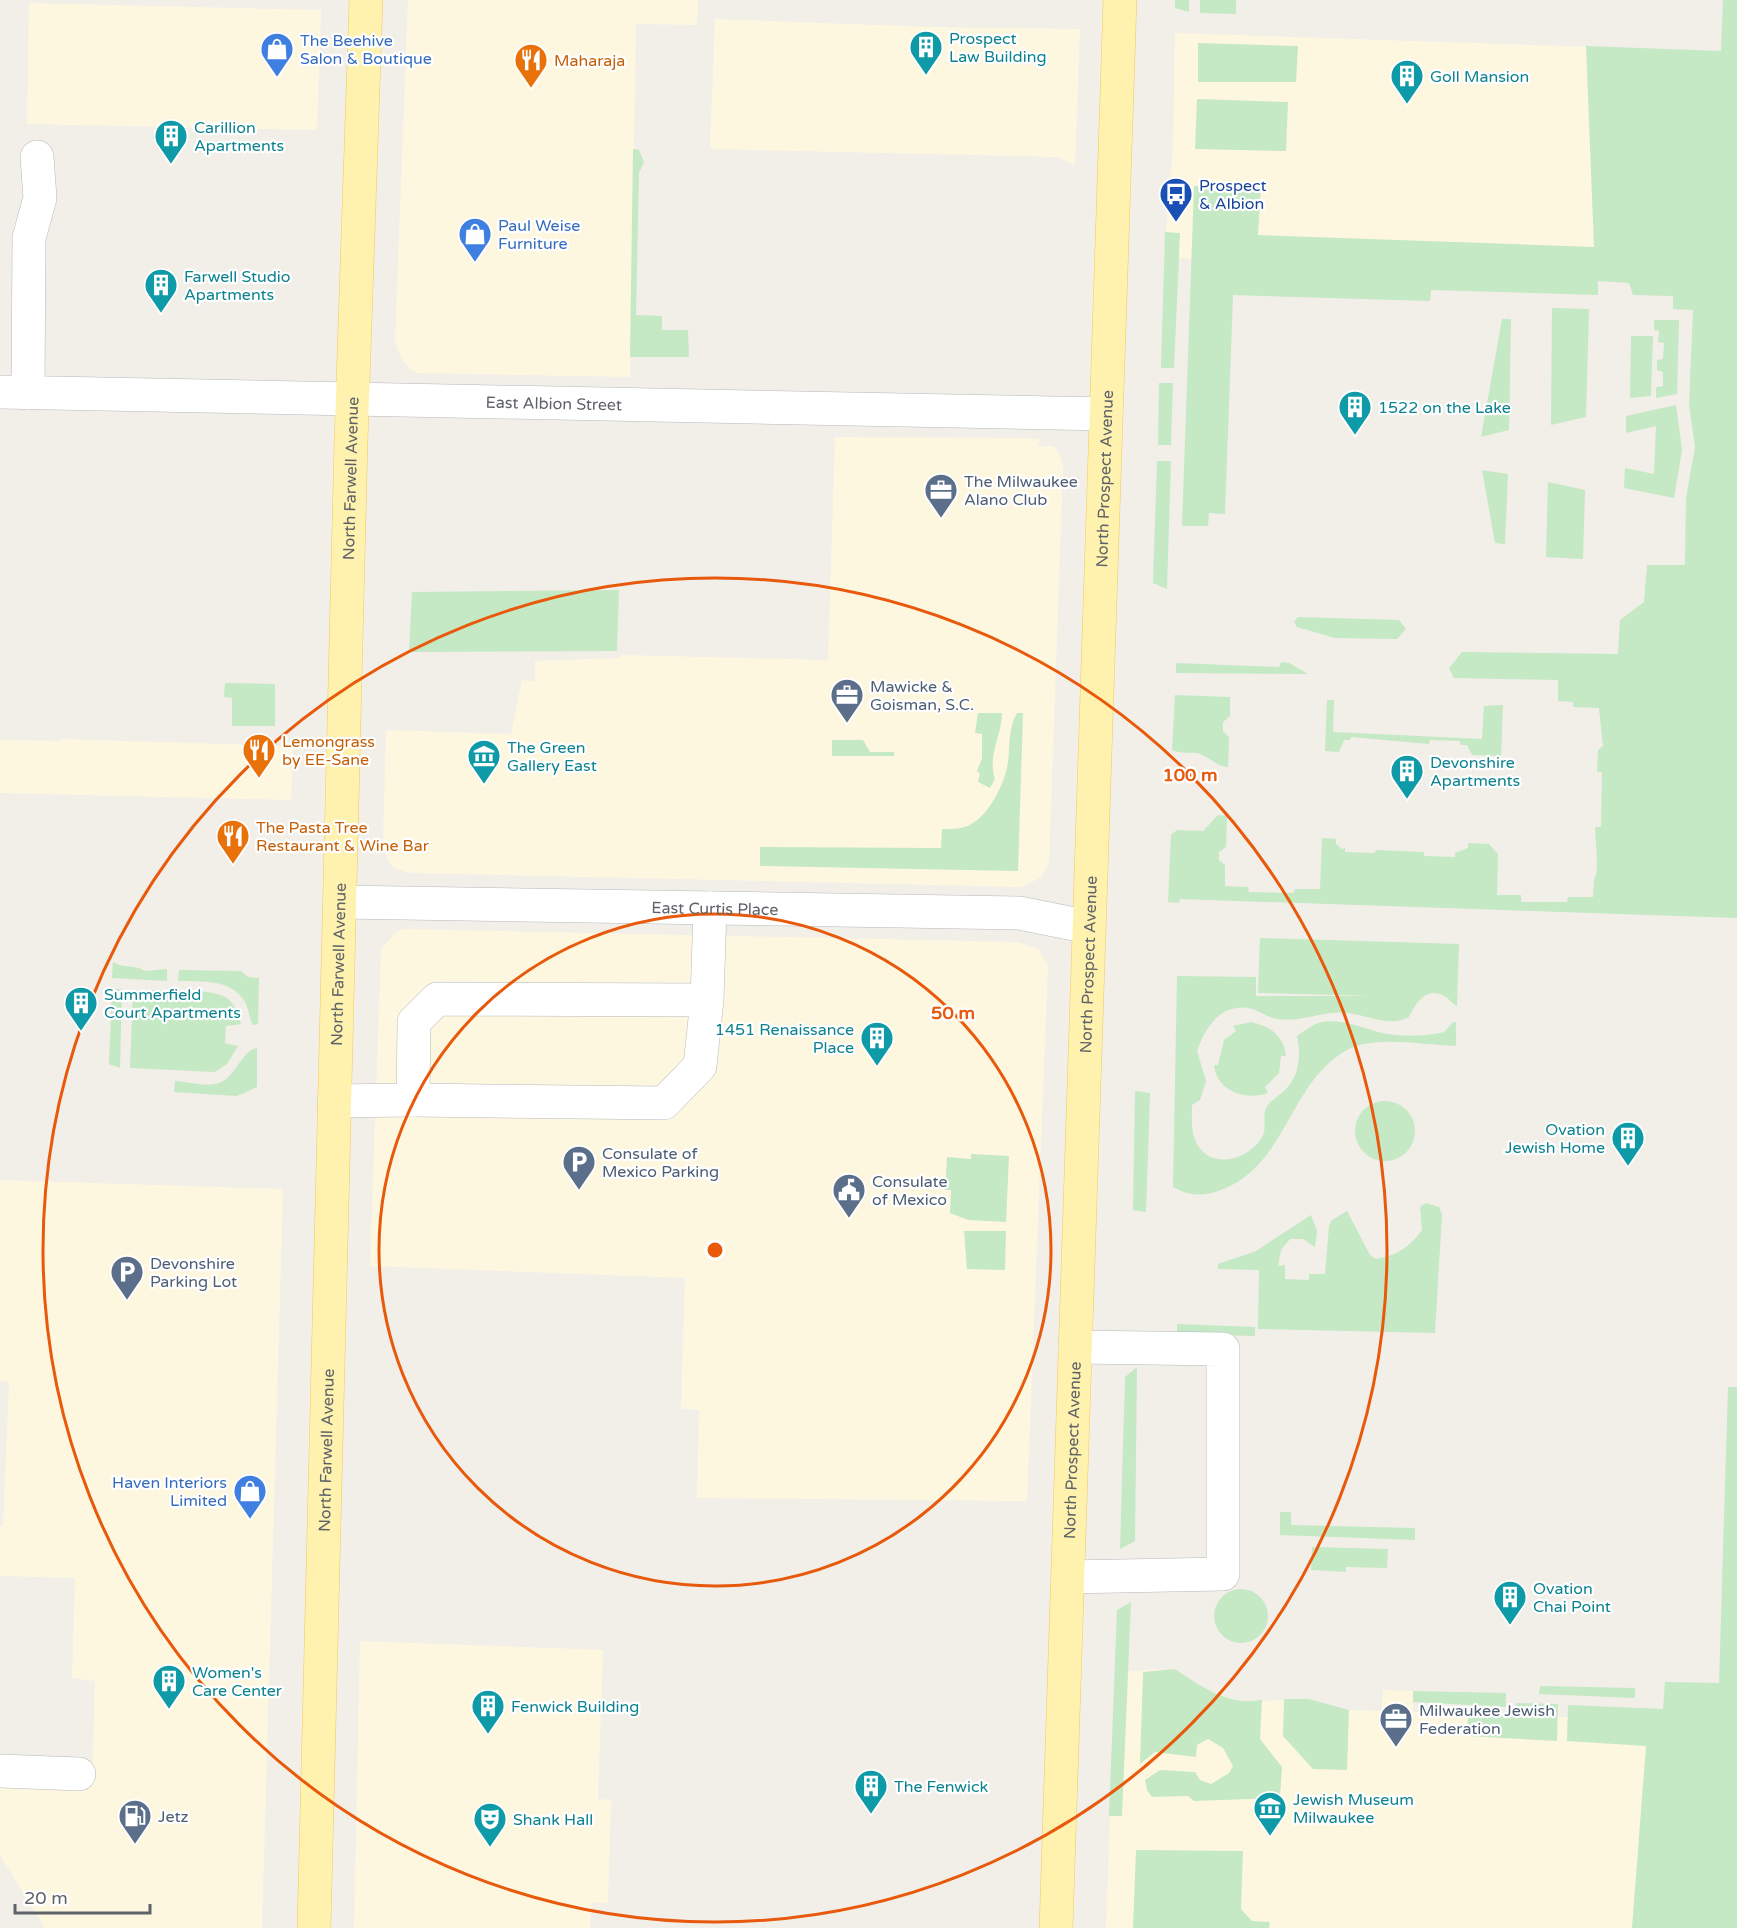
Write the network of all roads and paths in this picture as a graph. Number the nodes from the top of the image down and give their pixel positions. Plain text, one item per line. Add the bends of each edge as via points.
1 (366, 0) edge
2 (1120, 0) edge
3 (37, 157) dead end
4 (14, 392) edge
5 (352, 399) junction
6 (1106, 414) junction
7 (340, 902) junction
8 (710, 908) junction
9 (1089, 927) junction
10 (707, 1000) junction
11 (413, 1100) junction
12 (334, 1101) junction
13 (1075, 1347) junction
14 (1068, 1577) junction
15 (0, 1771) edge
16 (80, 1774) dead end
17 (314, 1928) edge
18 (1056, 1928) edge

1 - 5 main road, North Farwell Avenue
2 - 6 main road, North Prospect Avenue
3 - 4 street via 40,198 29,238
4 - 5 street, East Albion Street
5 - 6 street, East Albion Street
5 - 7 main road, North Farwell Avenue
6 - 9 main road, North Prospect Avenue
7 - 8 street, East Curtis Place
7 - 12 main road, North Farwell Avenue
8 - 9 street, East Curtis Place via 1019,913
8 - 10 street
9 - 13 main road, North Prospect Avenue
10 - 11 street via 700,1066 664,1103
10 - 11 street via 437,999 414,1022
11 - 12 street
12 - 17 main road, North Farwell Avenue
13 - 14 main road, North Prospect Avenue
13 - 14 street via 1223,1349 1223,1574
14 - 18 main road, North Prospect Avenue
15 - 16 street

